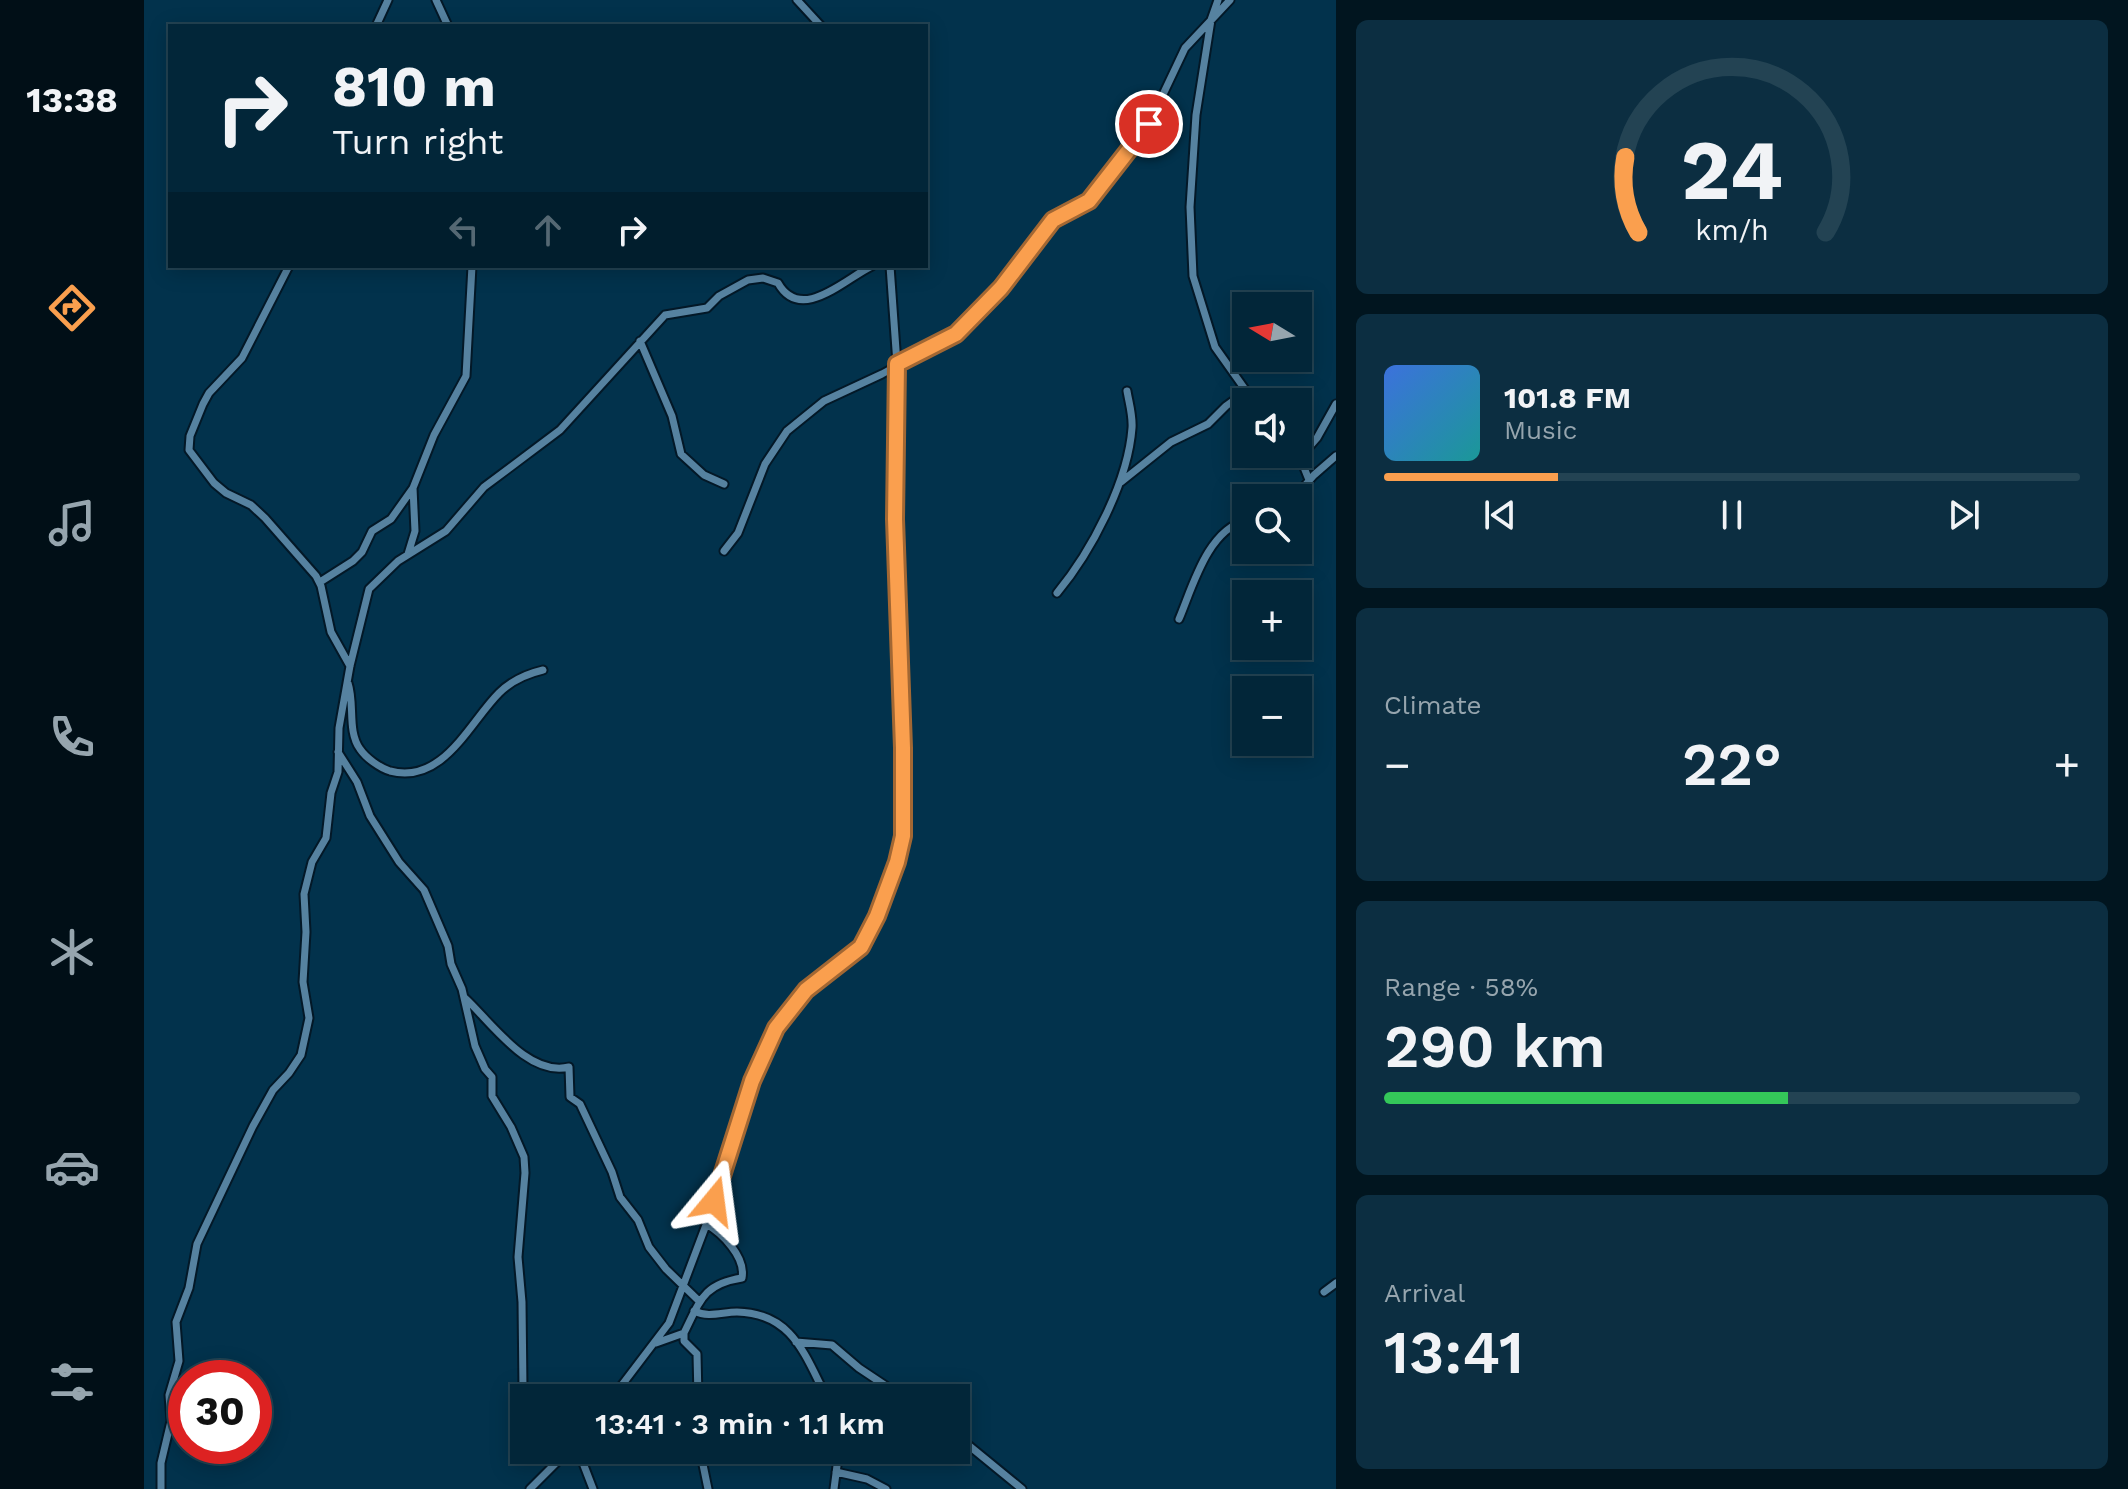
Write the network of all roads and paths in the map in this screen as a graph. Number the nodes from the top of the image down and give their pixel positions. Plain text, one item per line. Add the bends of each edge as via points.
1 (388, 0) edge
2 (436, 0) edge
3 (797, 0) edge
4 (1218, 0) edge
5 (1230, 0) edge
6 (1211, 20) junction
7 (377, 24) edge
8 (447, 24) edge
9 (819, 24) edge
10 (288, 268) edge
11 (472, 268) edge
12 (869, 268) edge
13 (890, 268) edge
14 (640, 341) junction
15 (897, 364) junction
16 (1244, 388) edge
17 (1127, 391) dead end
18 (1232, 402) edge
19 (1336, 404) edge
20 (1336, 456) edge
21 (1309, 480) junction
22 (1120, 482) junction
23 (724, 484) dead end
24 (1306, 484) edge
25 (413, 488) junction
26 (1232, 526) edge
27 (724, 551) dead end
28 (408, 554) junction
29 (320, 582) junction
30 (1057, 593) dead end
31 (1179, 619) dead end
32 (350, 666) junction
33 (543, 670) dead end
34 (347, 681) junction
35 (337, 750) junction
36 (463, 997) junction
37 (706, 1224) junction
38 (1336, 1283) edge
39 (684, 1288) junction
40 (1324, 1292) dead end
41 (699, 1301) junction
42 (694, 1311) junction
43 (684, 1333) junction
44 (796, 1342) junction
45 (656, 1343) junction
46 (524, 1384) edge
47 (623, 1384) edge
48 (698, 1384) edge
49 (819, 1384) edge
50 (883, 1384) edge
51 (970, 1446) edge
52 (555, 1464) edge
53 (583, 1464) edge
54 (703, 1464) edge
55 (837, 1464) edge
56 (836, 1472) junction
57 (532, 1487) edge
58 (161, 1489) edge
59 (593, 1489) edge
60 (708, 1489) edge
61 (834, 1489) edge
62 (886, 1489) edge
63 (1022, 1489) edge

1 - 7 street
2 - 8 street
3 - 9 street
4 - 6 street
5 - 6 street
6 - 15 street via 1185,48 1149,124 1089,201 1053,220 1001,288 956,334
6 - 16 street via 1196,115 1190,207 1193,276 1215,347
10 - 29 street via 242,358 203,404 189,450 220,488 269,522
11 - 25 street via 466,376
12 - 14 street via 818,298 803,301 784,293 778,283 748,280 707,308 665,315
13 - 15 street
14 - 23 street via 672,416 681,454 704,475
14 - 28 street via 560,430 484,487 446,531
15 - 27 street via 824,401 787,431 765,464 738,533
15 - 37 street via 903,836 861,947 806,990 776,1028 752,1081
17 - 22 street via 1132,424
18 - 22 street via 1208,424 1171,442
19 - 21 street via 1303,454
20 - 21 street
21 - 24 street
22 - 30 street via 1081,561
25 - 28 street via 415,531
25 - 29 street via 391,519 372,531 362,552
26 - 31 street via 1218,539 1194,581
28 - 32 street via 369,589
29 - 32 street via 331,632
32 - 34 street
33 - 34 street via 499,693 454,749 417,772 402,774 384,769 360,750
34 - 35 street
35 - 36 street via 370,816 424,890
35 - 58 street via 326,838 312,862 304,894 303,982 309,1018 301,1055 253,1126 197,1244 176,1322 179,1361 169,1395 171,1421
36 - 39 street via 530,1058 558,1070 569,1067 570,1097 580,1104 620,1197 638,1220 649,1247
36 - 46 street via 475,1046 492,1077 492,1096 524,1157 518,1257
37 - 39 street
37 - 41 street via 720,1231 743,1272 742,1278 720,1281
38 - 40 street
39 - 41 street
39 - 45 street
41 - 42 street
42 - 43 street
42 - 44 street via 704,1316 765,1316
43 - 45 street
43 - 48 street via 684,1341 697,1354
44 - 49 street
44 - 50 street via 832,1345
45 - 47 street
51 - 63 street
52 - 57 street
53 - 59 street
54 - 60 street
55 - 56 street
56 - 61 street
56 - 62 street

